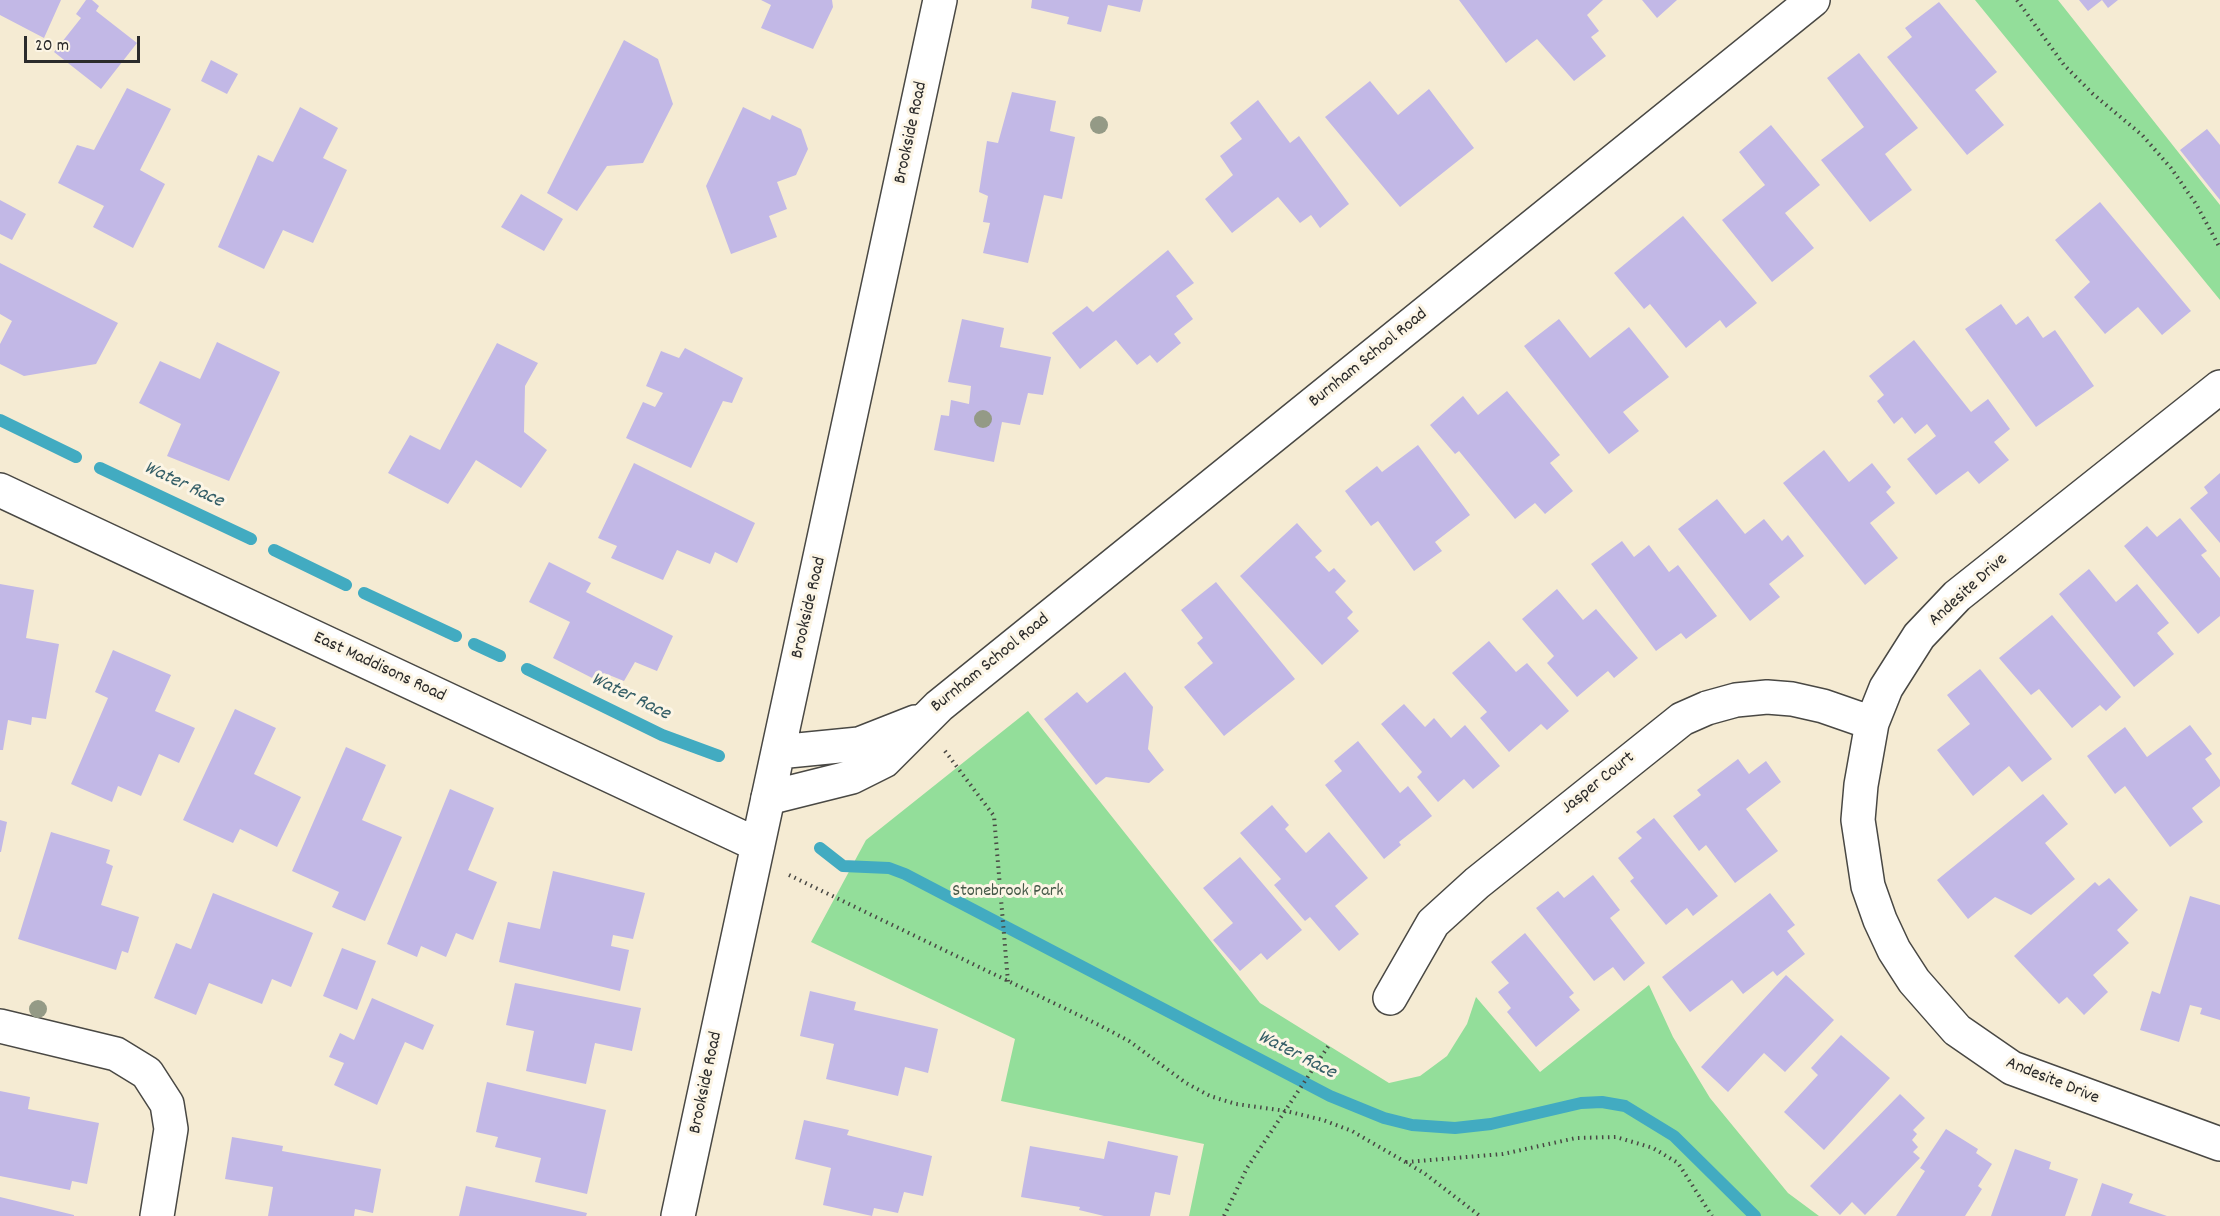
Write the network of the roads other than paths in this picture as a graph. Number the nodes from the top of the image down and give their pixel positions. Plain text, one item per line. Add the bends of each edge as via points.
1 (940, 0) edge
2 (1813, 0) edge
3 (2220, 387) edge
4 (0, 490) edge
5 (925, 718) junction
6 (1872, 723) junction
7 (778, 752) junction
8 (768, 798) junction
9 (758, 845) junction
10 (1390, 998) dead end
11 (0, 1026) edge
12 (2220, 1144) edge
13 (157, 1216) edge
14 (678, 1216) edge

1 - 7 street, Brookside Road
2 - 5 street, Burnham School Road
3 - 6 street, Andesite Drive via 1944,609 1900,663
4 - 9 street, East Maddisons Road
5 - 7 street, Burnham School Road via 866,742
5 - 8 street, Burnham School Road via 892,755 868,771
6 - 10 street, Jasper Court via 1823,706 1767,697 1736,700 1682,719 1486,875 1433,923
6 - 12 street, Andesite Drive via 1858,820 1866,876 1894,950 1935,1007 1957,1030 2012,1068
7 - 8 street, Brookside Road
8 - 9 street, Brookside Road
9 - 14 street, Brookside Road
11 - 13 street via 116,1054 147,1073 167,1104 171,1130

